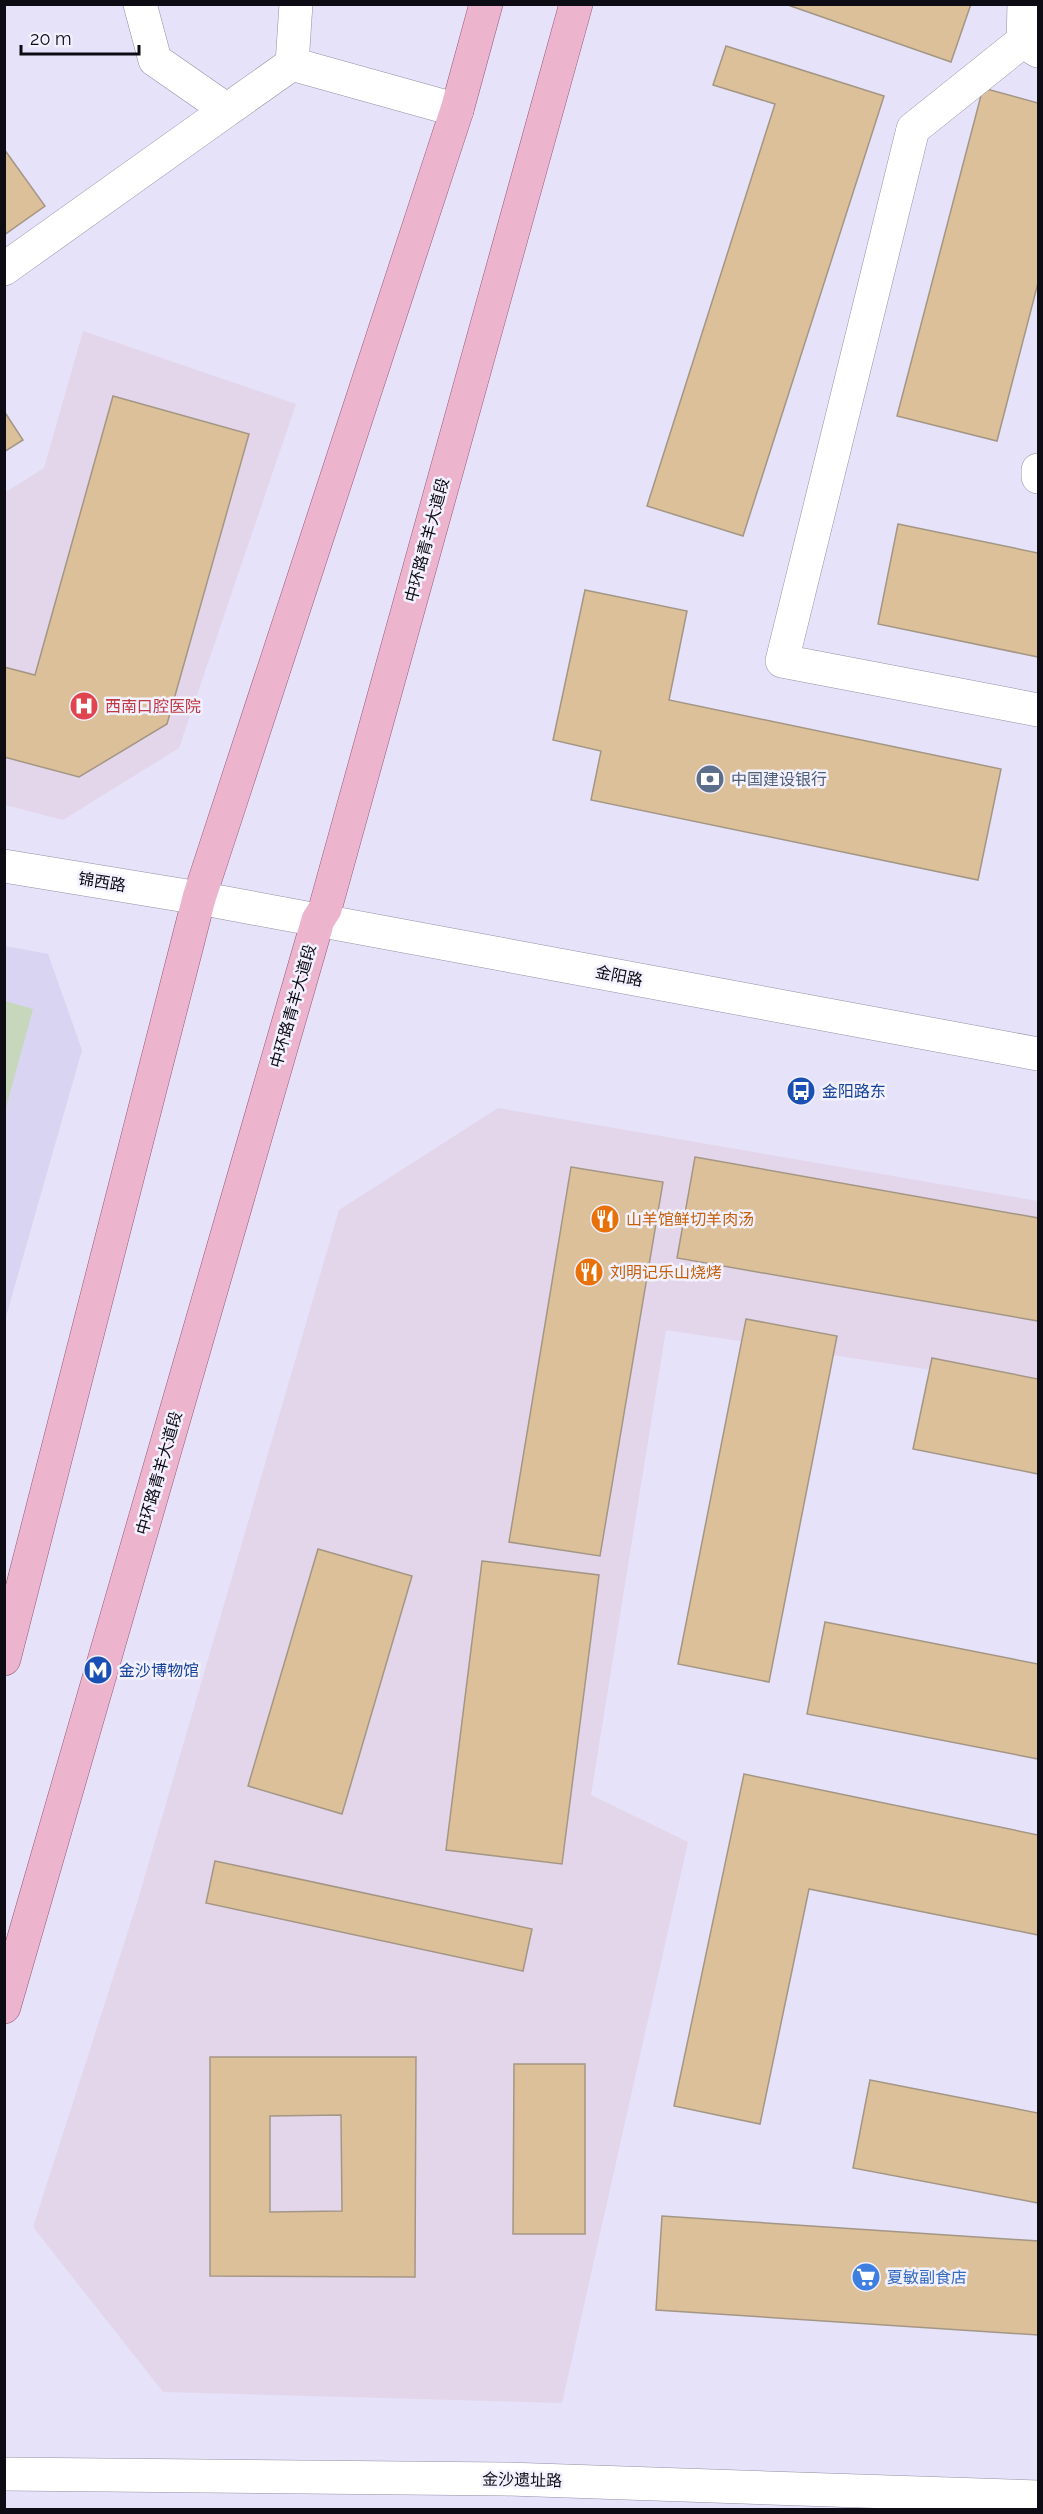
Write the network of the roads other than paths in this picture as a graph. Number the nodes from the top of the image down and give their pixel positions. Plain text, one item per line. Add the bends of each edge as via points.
1 (140, 4) edge
2 (296, 4) edge
3 (486, 4) edge
4 (576, 4) edge
5 (1024, 4) edge
6 (1031, 46) edge
7 (292, 64) junction
8 (227, 110) junction
9 (457, 110) junction
10 (4, 269) edge
11 (1038, 470) edge
12 (1038, 477) edge
13 (1038, 710) edge
14 (4, 866) edge
15 (199, 898) junction
16 (318, 920) junction
17 (1038, 1054) edge
18 (4, 1659) edge
19 (4, 2007) edge
20 (4, 2474) edge
21 (1038, 2497) edge
22 (902, 2500) edge

1 - 8 street via 155,60
2 - 7 street
3 - 9 main road
4 - 16 main road, 中环路青羊大道段 via 325,909
5 - 6 street
6 - 13 street via 913,129 782,661
7 - 8 street
7 - 9 street
8 - 10 street
9 - 15 main road
11 - 12 street
14 - 15 street, 锦西路
15 - 16 street, 金阳路
15 - 18 main road
16 - 17 street, 金阳路
16 - 19 main road, 中环路青羊大道段
20 - 22 street, 金沙遗址路 via 505,2479
21 - 22 street, 金沙遗址路

